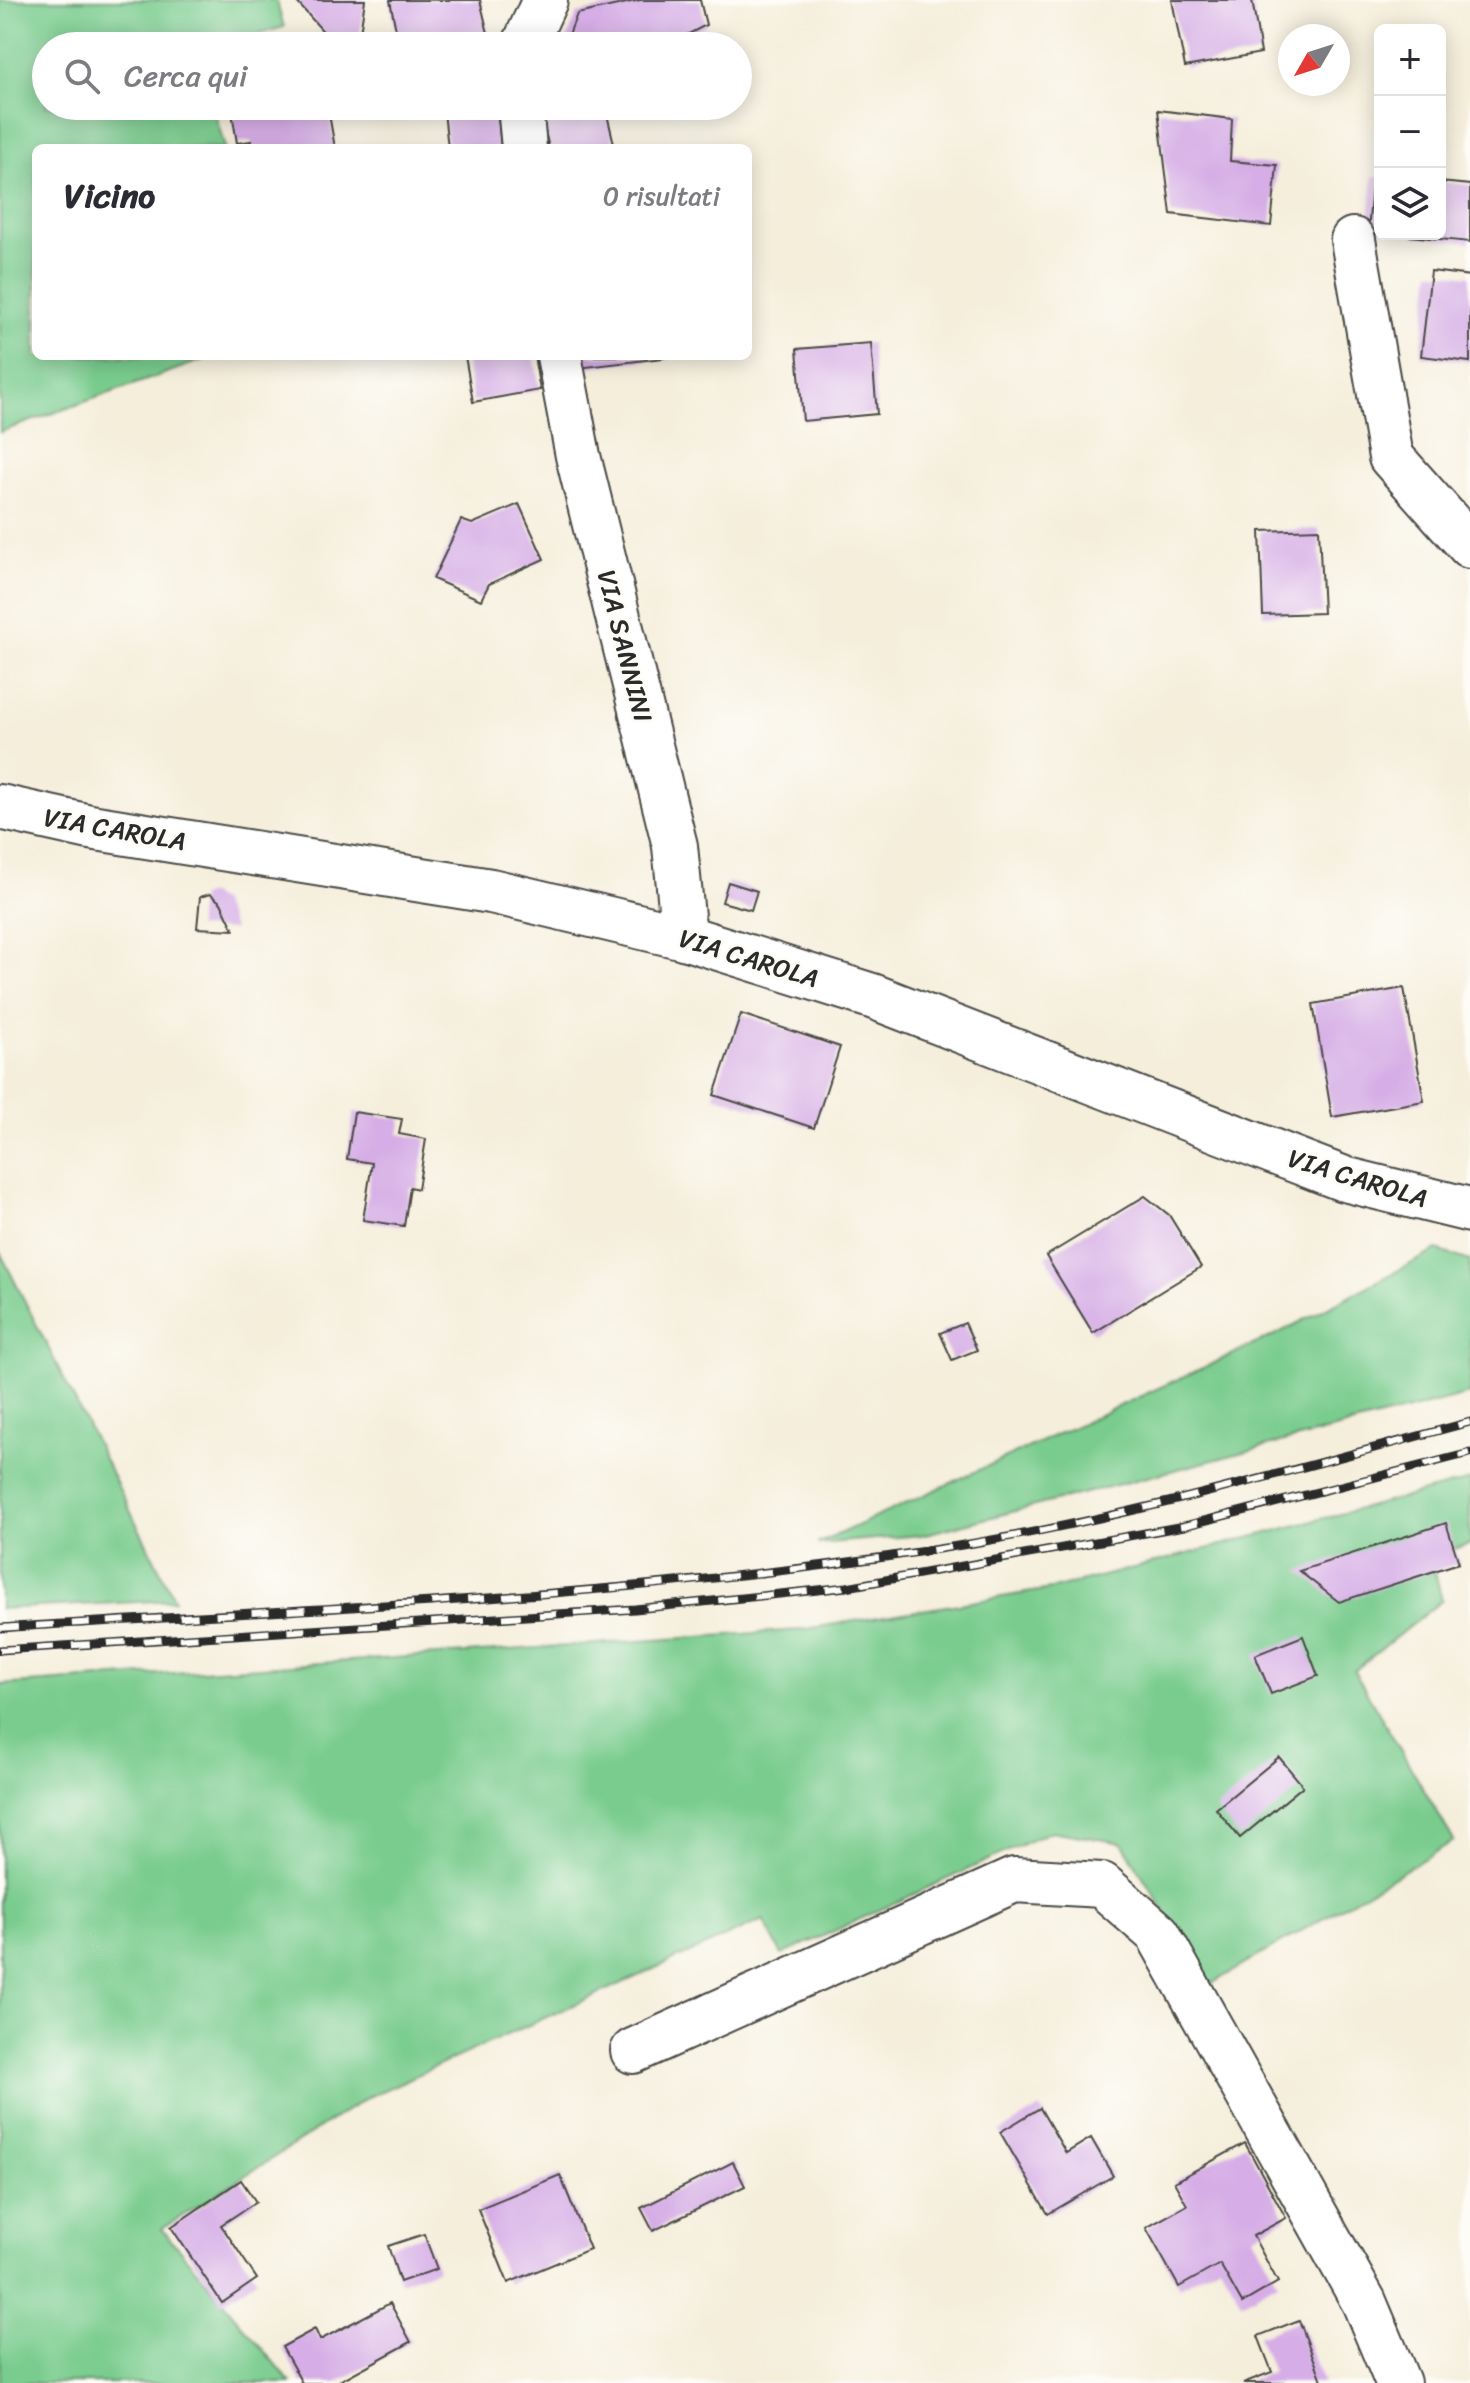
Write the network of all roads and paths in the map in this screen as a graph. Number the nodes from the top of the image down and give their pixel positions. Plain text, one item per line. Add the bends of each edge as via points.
1 (545, 0) edge
2 (530, 32) edge
3 (521, 120) edge
4 (524, 144) edge
5 (1353, 240) dead end
6 (560, 360) edge
7 (1470, 546) edge
8 (0, 807) edge
9 (684, 937) junction
10 (1470, 1210) edge
11 (633, 2051) dead end
12 (1398, 2383) edge

1 - 2 street
3 - 4 street
5 - 7 street via 1391,457
6 - 9 street, VIA SANNINI via 578,456 675,846
8 - 9 street, VIA CAROLA via 90,827 491,891
9 - 10 street, VIA CAROLA via 872,996 1344,1179
11 - 12 street via 1014,1880 1102,1885 1158,1934 1364,2302

